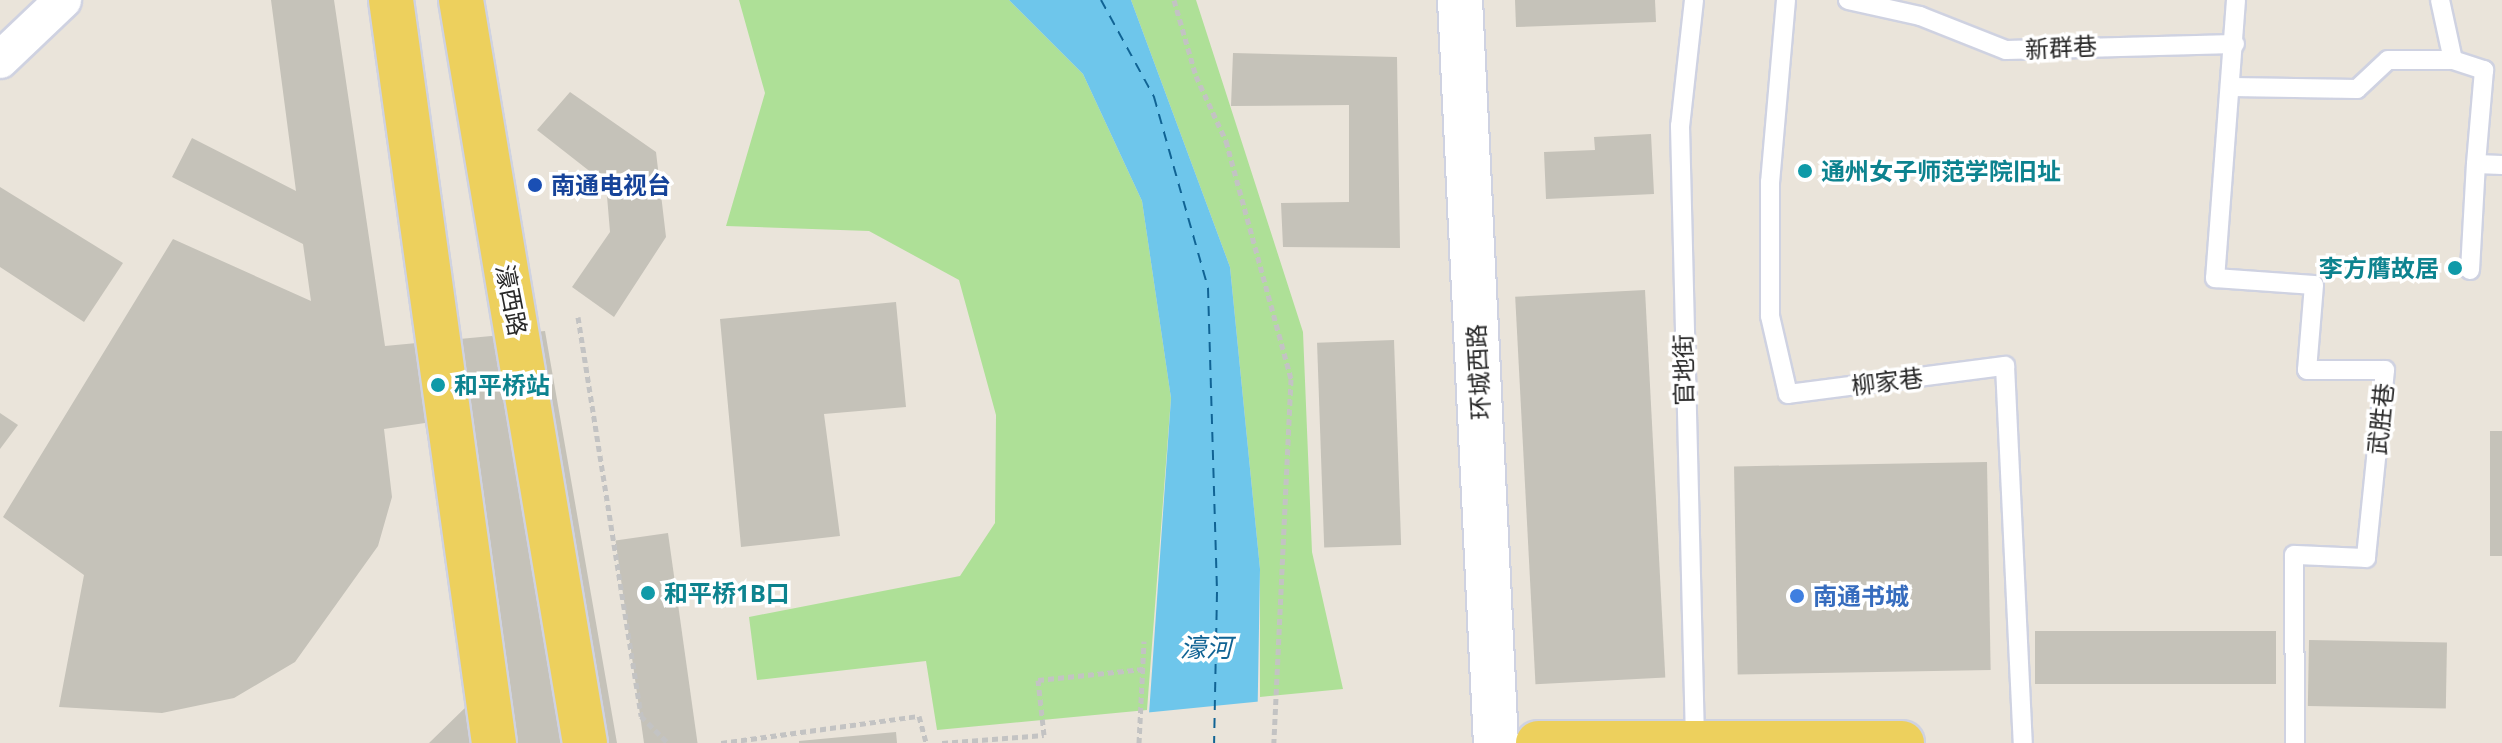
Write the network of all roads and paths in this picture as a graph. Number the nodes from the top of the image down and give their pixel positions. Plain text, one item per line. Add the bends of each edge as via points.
1 (63, 0) edge
2 (391, 0) edge
3 (461, 0) edge
4 (1174, 0) edge
5 (1460, 0) edge
6 (1694, 0) edge
7 (1786, 0) edge
8 (1848, 0) edge
9 (2236, 0) edge
10 (2440, 0) edge
11 (2235, 44) junction
12 (0, 60) edge
13 (2453, 60) junction
14 (2232, 87) junction
15 (2476, 164) junction
16 (2502, 165) edge
17 (2470, 270) dead end
18 (578, 317) dead end
19 (1144, 641) dead end
20 (1143, 669) junction
21 (1695, 741) junction
22 (494, 743) edge
23 (585, 743) edge
24 (668, 743) edge
25 (721, 743) edge
26 (926, 743) edge
27 (942, 743) edge
28 (1139, 743) edge
29 (1274, 743) edge
30 (1496, 743) edge
31 (1538, 743) edge
32 (1902, 743) edge
33 (2023, 743) edge
34 (2295, 743) edge

1 - 12 street
2 - 22 main road
3 - 23 main road, 濠西路
4 - 29 path via 1196,76 1226,141 1291,379
5 - 30 street, 环城西路
6 - 21 lane, 官地街 via 1680,126
7 - 33 lane, 柳家巷 via 1770,182 1770,316 1788,394 2005,366
8 - 11 lane, 新群巷 via 1920,16 2006,50
9 - 11 lane, 武胜巷
10 - 13 lane
11 - 14 lane, 武胜巷
13 - 14 lane via 2388,60 2357,89 2335,92
13 - 15 lane via 2484,70
14 - 34 lane, 武胜巷 via 2215,278 2314,285 2307,370 2385,370 2366,558 2294,555
15 - 16 lane
15 - 17 lane
18 - 24 path via 641,716
19 - 20 path
20 - 27 path via 1038,680 1044,735
20 - 28 path
21 - 31 main road
21 - 32 main road
25 - 26 path via 919,716

